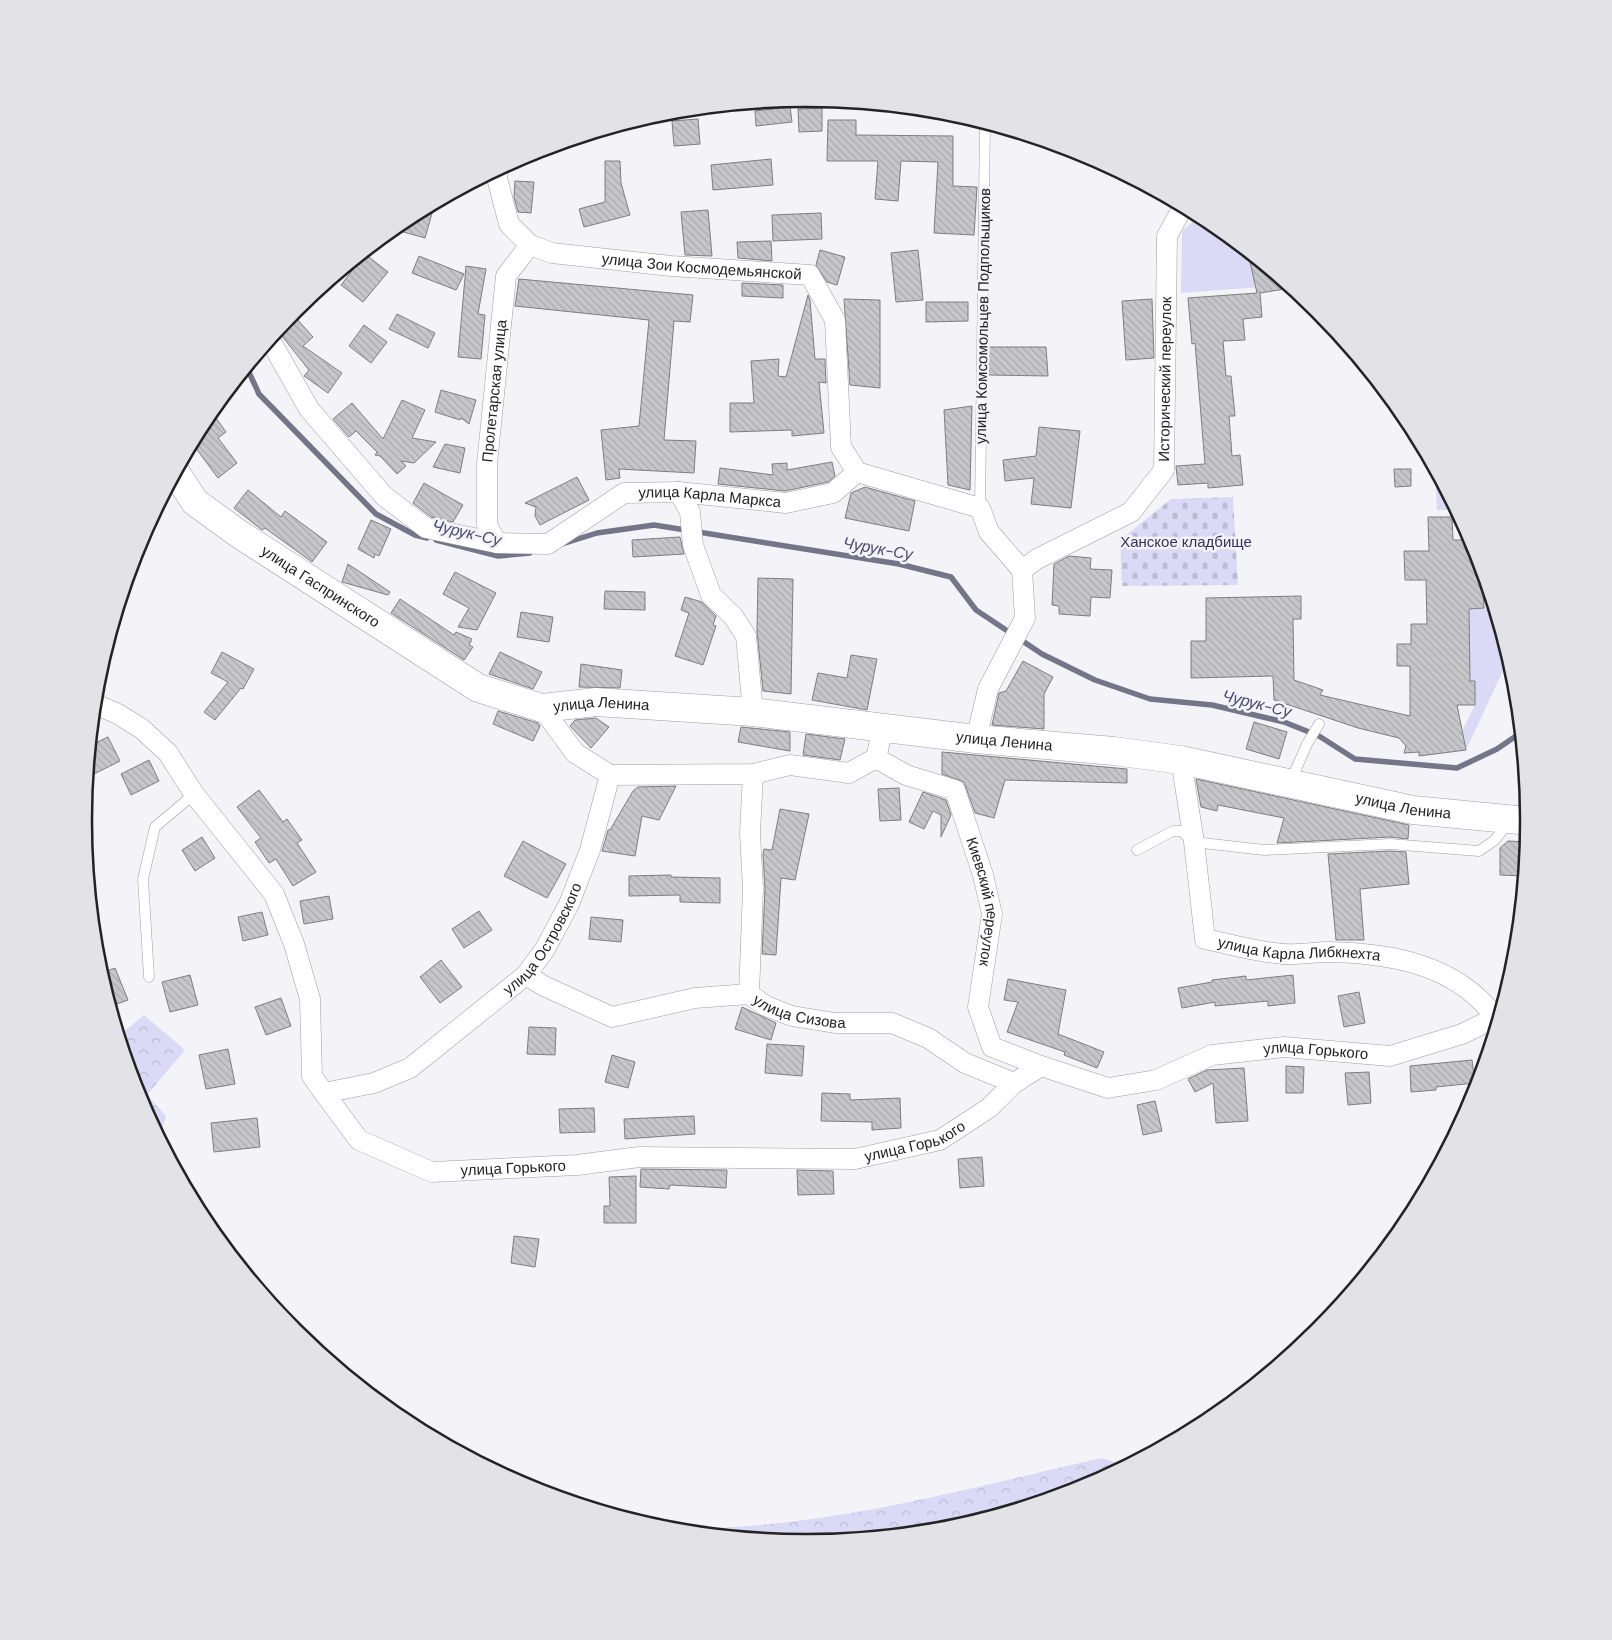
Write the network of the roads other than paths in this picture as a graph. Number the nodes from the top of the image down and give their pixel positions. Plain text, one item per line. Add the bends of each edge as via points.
1 (985, 130) edge
2 (495, 178) edge
3 (1180, 213) edge
4 (530, 245) junction
5 (273, 346) edge
6 (857, 472) junction
7 (179, 480) edge
8 (679, 492) junction
9 (980, 508) junction
10 (497, 543) junction
11 (1022, 570) junction
12 (478, 688) joint
13 (102, 707) edge
14 (542, 708) junction
15 (753, 712) junction
16 (1319, 724) dead end
17 (883, 728) junction
18 (976, 738) junction
19 (876, 758) junction
20 (1181, 760) junction
21 (753, 774) junction
22 (610, 775) junction
23 (1290, 783) junction
24 (194, 794) junction
25 (1519, 821) edge
26 (1194, 842) junction
27 (1137, 850) dead end
28 (526, 975) junction
29 (149, 977) dead end
30 (749, 994) junction
31 (1493, 1013) edge
32 (1491, 1020) edge
33 (1041, 1066) junction
34 (1014, 1083) junction
35 (324, 1094) junction

1 - 9 lane, улица Комсомольцев Подпольщиков
2 - 4 street, улица Зои Космодемьянской via 509,224
3 - 11 street, Исторический переулок via 1167,236 1164,470 1131,512 1037,559
4 - 6 street, улица Зои Космодемьянской via 552,254 810,276 835,320 841,447
4 - 10 street, Пролетарская улица via 506,276 488,464 487,525
5 - 10 street, улица Карла Маркса via 309,409 384,496 426,528
6 - 8 street, улица Карла Маркса via 832,493 786,503
6 - 9 street
7 - 12 main road, улица Гаспринского via 195,502 232,528
8 - 10 street, улица Карла Маркса via 624,493 548,544
8 - 15 street via 690,512 693,545 711,595 746,636
9 - 11 street via 990,532
11 - 18 street via 1026,618 988,690
12 - 14 main road, улица Ленина
13 - 24 street, улица Горького via 142,728 168,753
14 - 15 main road, улица Ленина via 596,702
14 - 22 street via 575,752
15 - 17 main road, улица Ленина
16 - 23 lane
17 - 18 main road, улица Ленина
17 - 19 street
18 - 20 main road, улица Ленина
19 - 21 street via 849,773 790,765
19 - 33 street, Киевский переулок via 906,775 955,790 983,875 992,914 978,1007 992,1047
20 - 23 main road, улица Ленина
20 - 26 street, улица Карла Либкнехта
21 - 22 street
21 - 30 street
22 - 28 street, улица Островского via 590,850 569,904 545,949
23 - 25 main road, улица Ленина via 1413,810
24 - 29 lane via 155,827 143,878
24 - 35 street, улица Горького via 274,894 294,944 310,999 312,1076
25 - 26 lane via 1479,851 1390,844 1264,850
26 - 27 lane via 1182,831 1173,831
26 - 31 street, улица Карла Либкнехта via 1205,938 1283,954 1329,952 1396,958 1446,974 1483,1001
28 - 30 street, улица Сизова via 612,1017 696,998
28 - 35 street, улица Островского via 410,1068 374,1083
30 - 34 street, улица Сизова via 766,1006 792,1016 835,1023 892,1023 928,1038 965,1063
32 - 33 street, улица Горького via 1462,1034 1390,1056 1284,1047 1212,1055 1156,1080 1108,1088
33 - 34 street, улица Горького
34 - 35 street, улица Горького via 989,1108 940,1140 854,1159 638,1157 577,1166 432,1172 359,1140

